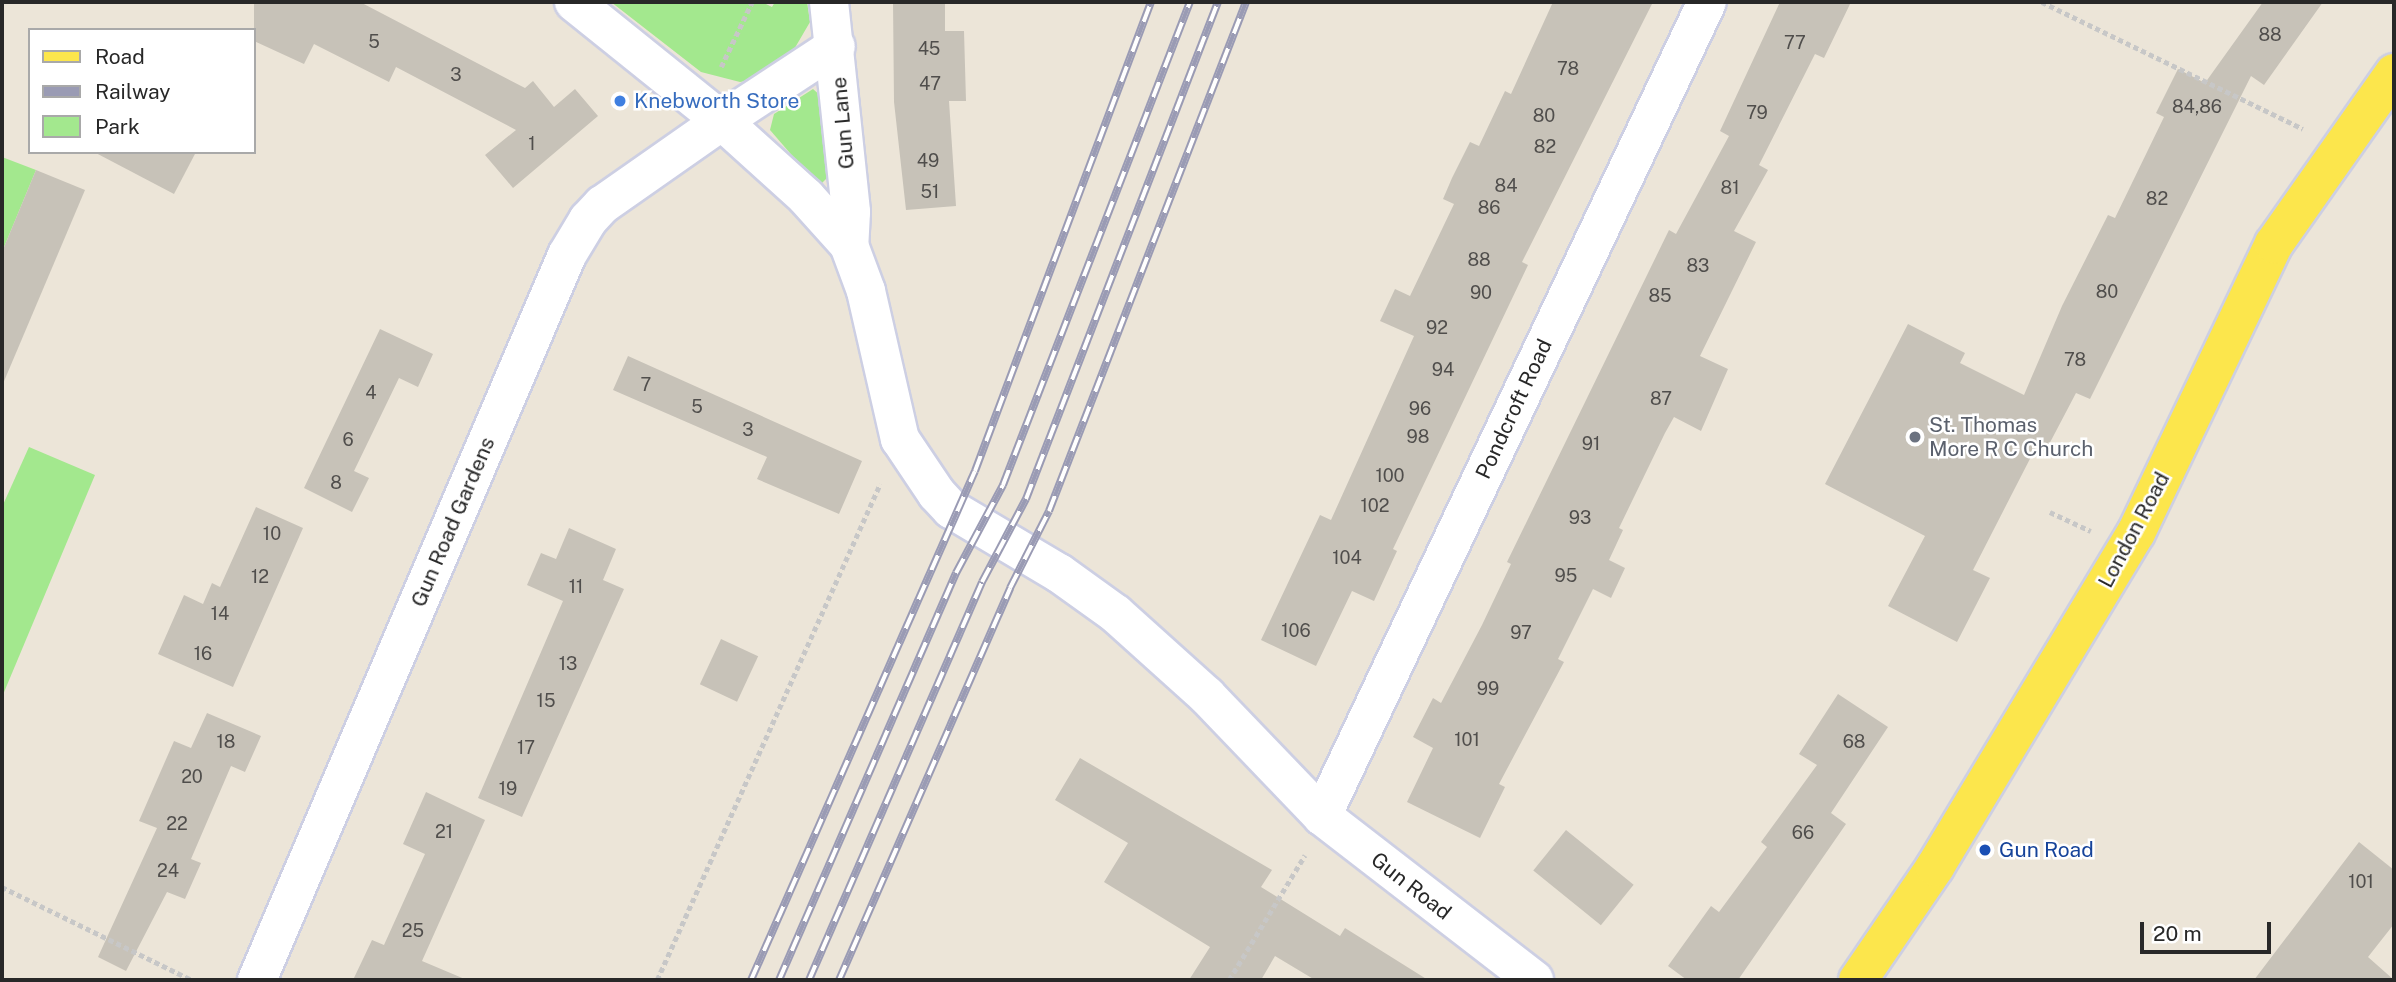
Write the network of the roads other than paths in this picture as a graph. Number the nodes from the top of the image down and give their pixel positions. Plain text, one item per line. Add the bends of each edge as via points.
1 (573, 2) edge
2 (829, 2) edge
3 (1707, 2) edge
4 (836, 46) junction
5 (2394, 73) edge
6 (713, 113) junction
7 (849, 245) junction
8 (1321, 816) junction
9 (257, 980) edge
10 (1534, 980) edge
11 (1858, 980) edge

1 - 6 street
2 - 4 street, Gun Lane
3 - 8 street, Pondcroft Road
4 - 6 street, Gun Road Gardens
4 - 7 street, Gun Lane via 851,212
5 - 11 main road, London Road via 2338,146 2274,244 2136,533 1935,867
6 - 7 street via 806,197
6 - 9 street, Gun Road Gardens via 602,205 567,255
7 - 8 street, Gun Road via 866,291 900,439 923,476 951,509 1059,573 1147,639
8 - 10 street, Gun Road

